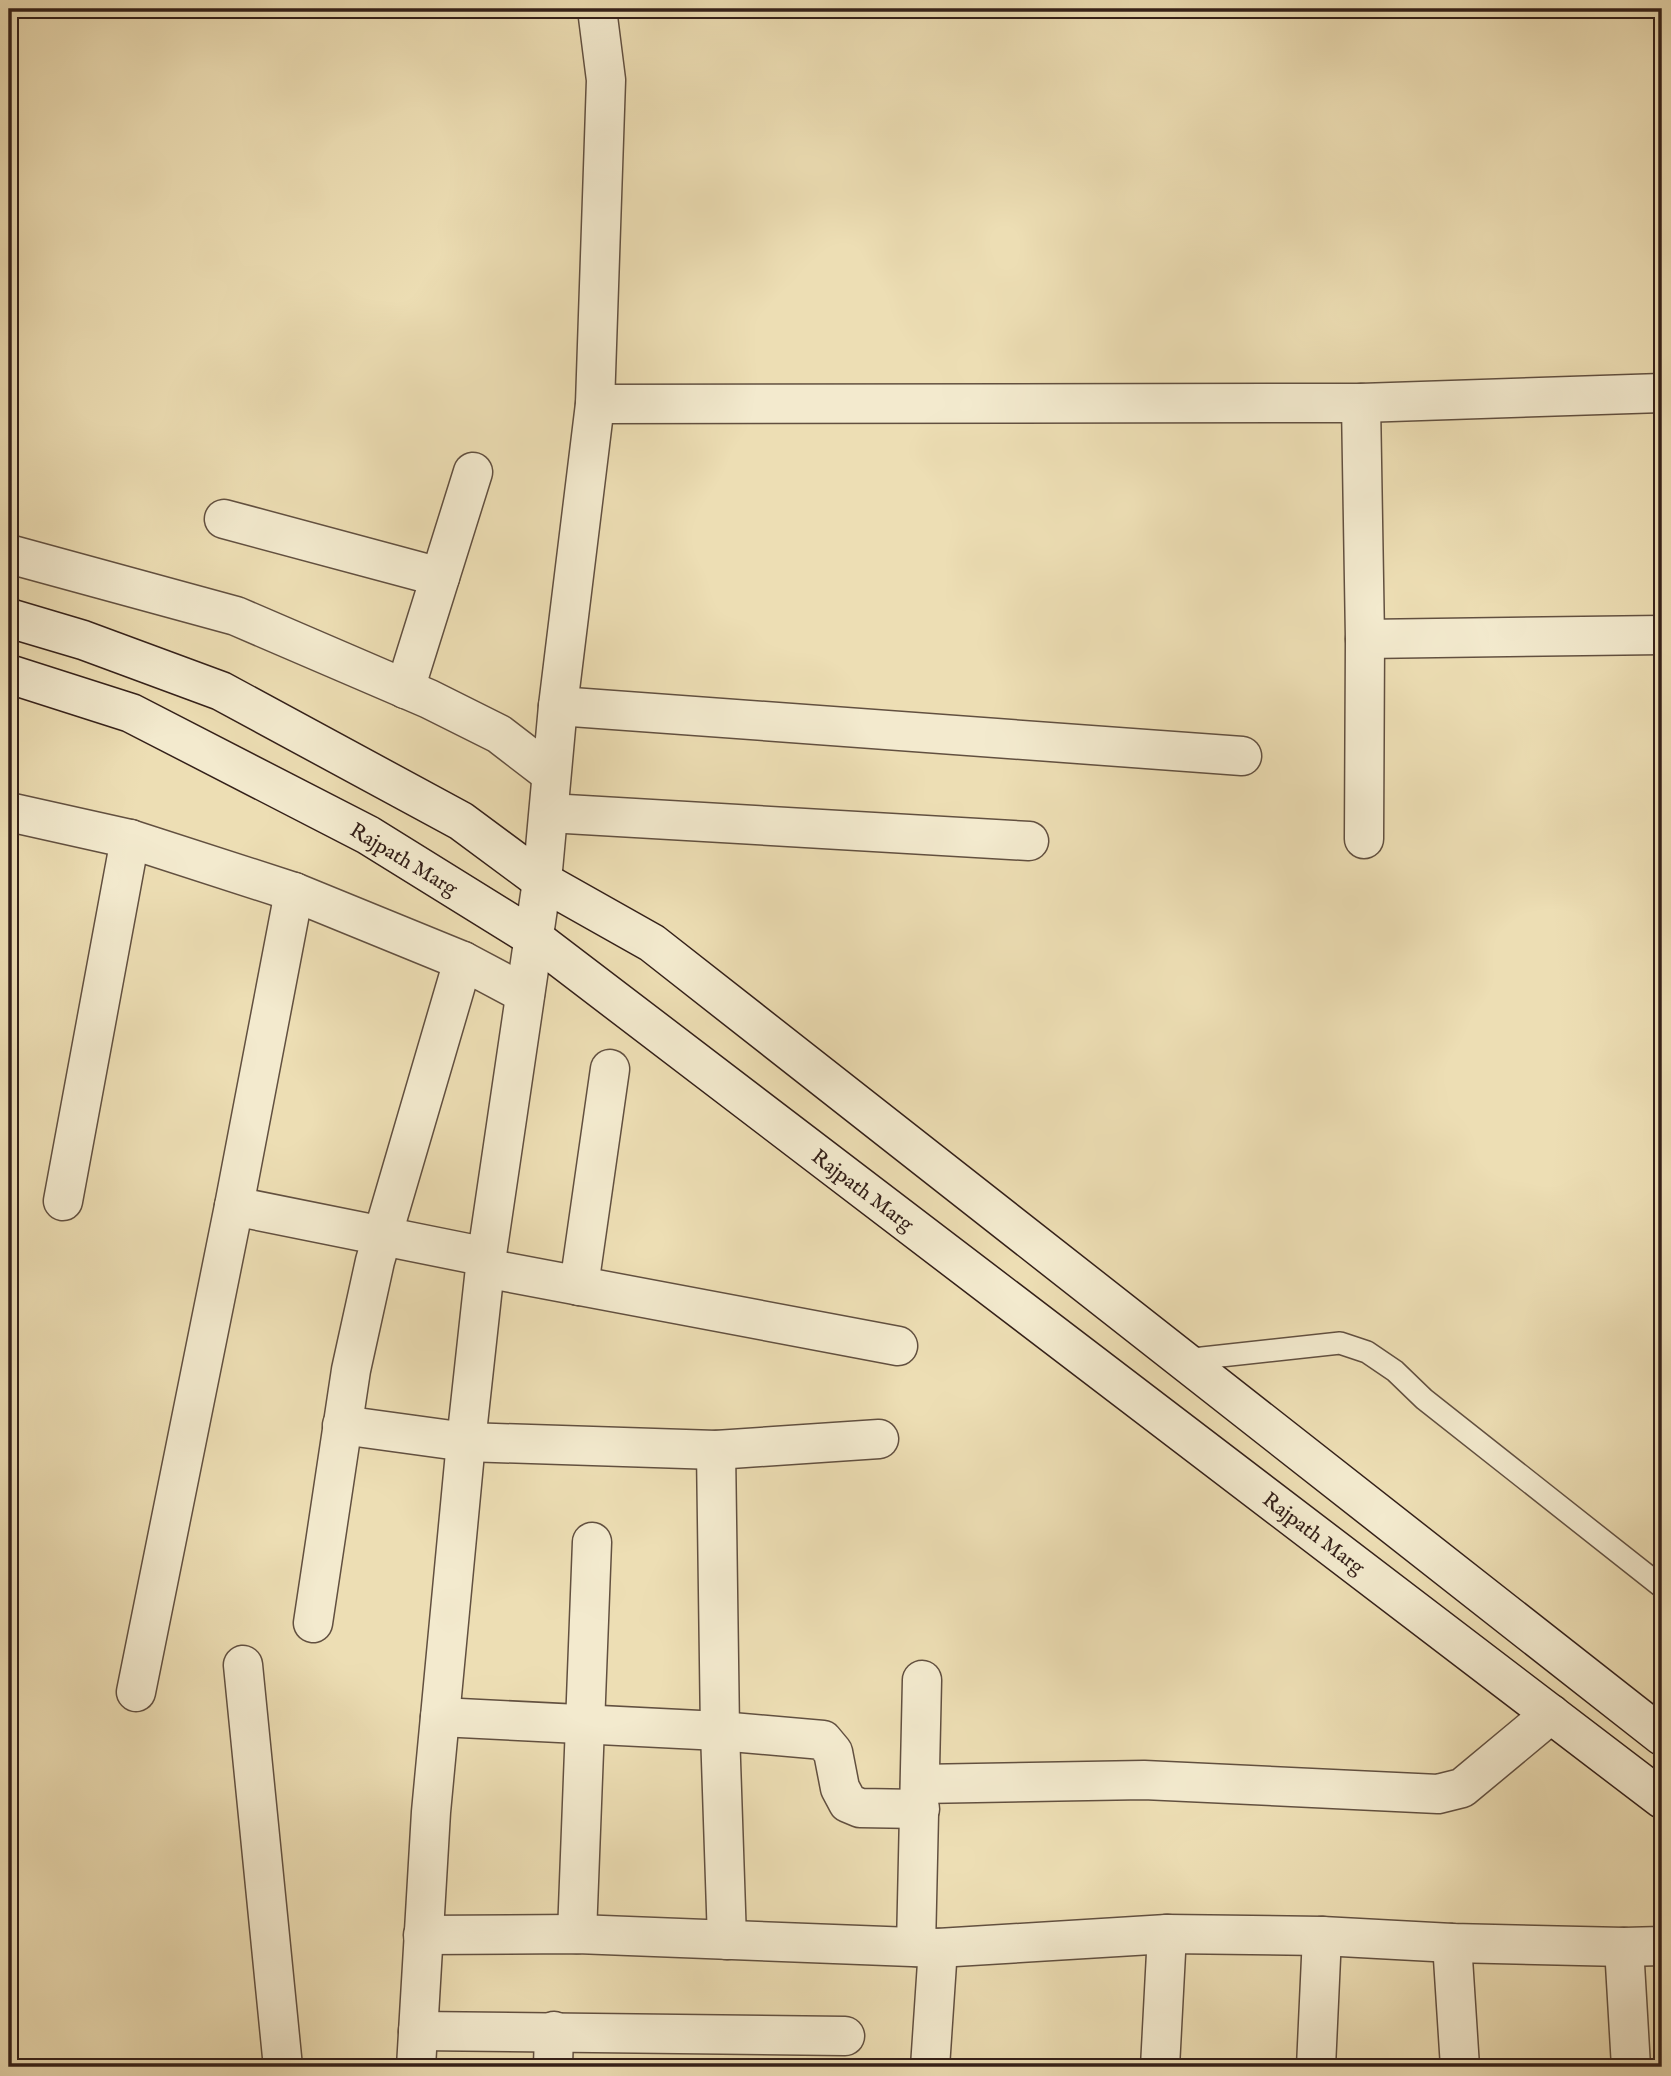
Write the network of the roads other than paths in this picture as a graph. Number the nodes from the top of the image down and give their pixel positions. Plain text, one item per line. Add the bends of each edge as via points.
1 (597, 9) edge
2 (1662, 393) edge
3 (1361, 402) junction
4 (595, 404) junction
5 (472, 472) dead end
6 (224, 519) dead end
7 (9, 554) edge
8 (440, 576) junction
9 (9, 618) edge
10 (1662, 635) edge
11 (1365, 639) junction
12 (9, 674) edge
13 (405, 689) junction
14 (558, 706) junction
15 (1242, 756) dead end
16 (551, 774) junction
17 (9, 812) edge
18 (549, 813) junction
19 (130, 839) junction
20 (1364, 839) dead end
21 (1028, 841) dead end
22 (542, 881) junction
23 (294, 892) junction
24 (534, 938) junction
25 (463, 961) junction
26 (525, 994) junction
27 (610, 1069) dead end
28 (63, 1201) dead end
29 (234, 1206) junction
30 (381, 1236) junction
31 (486, 1263) junction
32 (579, 1286) junction
33 (898, 1346) dead end
34 (1182, 1360) junction
35 (342, 1425) junction
36 (880, 1439) dead end
37 (466, 1442) junction
38 (716, 1450) junction
39 (592, 1542) dead end
40 (1662, 1587) edge
41 (313, 1623) dead end
42 (243, 1665) dead end
43 (922, 1680) dead end
44 (136, 1692) dead end
45 (1551, 1714) junction
46 (440, 1717) junction
47 (585, 1725) junction
48 (720, 1731) junction
49 (1662, 1736) edge
50 (920, 1797) junction
51 (1662, 1799) edge
52 (578, 1934) junction
53 (1167, 1934) junction
54 (423, 1935) junction
55 (1322, 1936) junction
56 (727, 1940) junction
57 (1452, 1943) junction
58 (1662, 1946) edge
59 (1624, 1947) junction
60 (927, 1948) junction
61 (845, 2036) dead end
62 (417, 2049) edge
63 (554, 2049) edge
64 (283, 2067) edge
65 (930, 2067) edge
66 (1160, 2067) edge
67 (1316, 2067) edge
68 (1460, 2067) edge
69 (1631, 2067) edge

1 - 4 street via 606,80
2 - 3 street
3 - 4 street
3 - 11 street
4 - 14 street
5 - 8 street
6 - 8 street
7 - 13 street via 236,617
8 - 13 street
9 - 22 street via 221,691 461,821
10 - 11 street
11 - 20 street
12 - 24 street, Rajpath Marg via 131,713 368,835
13 - 16 street via 499,734
14 - 15 street
14 - 16 street
16 - 18 street
17 - 19 street
18 - 21 street
18 - 22 street
19 - 23 street
19 - 28 street
22 - 24 street
22 - 34 street via 652,943
23 - 25 street
23 - 29 street
24 - 26 street
24 - 45 street, Rajpath Marg
25 - 26 street
25 - 30 street
26 - 31 street
27 - 32 street
29 - 30 street
29 - 44 street
30 - 31 street
30 - 35 street
31 - 32 street
31 - 37 street
32 - 33 street
34 - 40 lane via 1339,1343 1367,1352
34 - 49 street
35 - 37 street
35 - 41 street
36 - 38 street
37 - 38 street
37 - 46 street
38 - 48 street
39 - 47 street
42 - 64 street
43 - 50 street
45 - 50 street via 1462,1788 1438,1794 1144,1780
45 - 51 street, Rajpath Marg
46 - 47 street
46 - 54 street
47 - 48 street
47 - 52 street
48 - 50 street via 823,1740 833,1752 848,1803 860,1808
48 - 56 street
50 - 60 street
52 - 54 street
52 - 56 street
53 - 55 street
53 - 60 street
53 - 66 street
54 - 62 street
55 - 57 street
55 - 67 street
56 - 60 street
57 - 59 street
57 - 68 street
58 - 59 street
59 - 69 street
60 - 65 street
61 - 63 street
62 - 63 street

